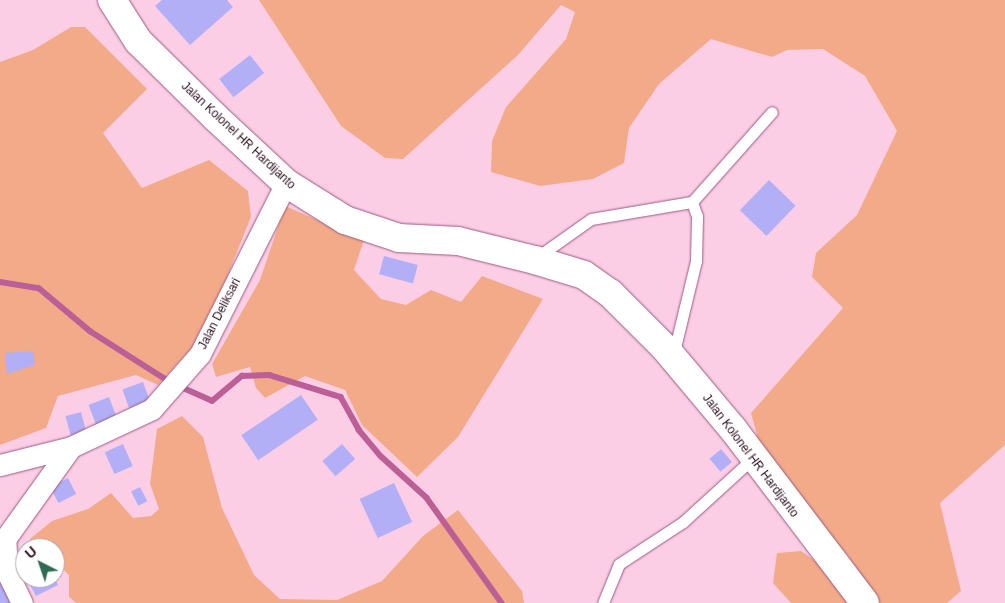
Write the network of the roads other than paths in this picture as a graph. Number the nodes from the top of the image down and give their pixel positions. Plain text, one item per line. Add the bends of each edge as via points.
1 (112, 0) edge
2 (772, 112) dead end
3 (286, 183) junction
4 (692, 202) junction
5 (535, 260) junction
6 (672, 356) junction
7 (71, 447) junction
8 (753, 458) junction
9 (0, 465) edge
10 (22, 603) edge
11 (603, 603) edge
12 (866, 603) edge

1 - 3 main road, Jalan Kolonel HR Hardijanto via 138,41
2 - 4 lane
3 - 5 main road, Jalan Kolonel HR Hardijanto via 345,220 376,232 399,238 458,242
3 - 7 street, Jalan Deliksari via 200,354 152,409
4 - 5 lane via 591,219
4 - 6 lane via 698,216 696,261
5 - 6 main road, Jalan Kolonel HR Hardijanto via 584,275 610,293
6 - 8 main road, Jalan Kolonel HR Hardijanto
7 - 9 street, Jalan Deliksari
7 - 10 street, Jalan Deliksari via 11,525 3,551
8 - 11 lane via 683,522 619,564
8 - 12 main road, Jalan Kolonel HR Hardijanto

